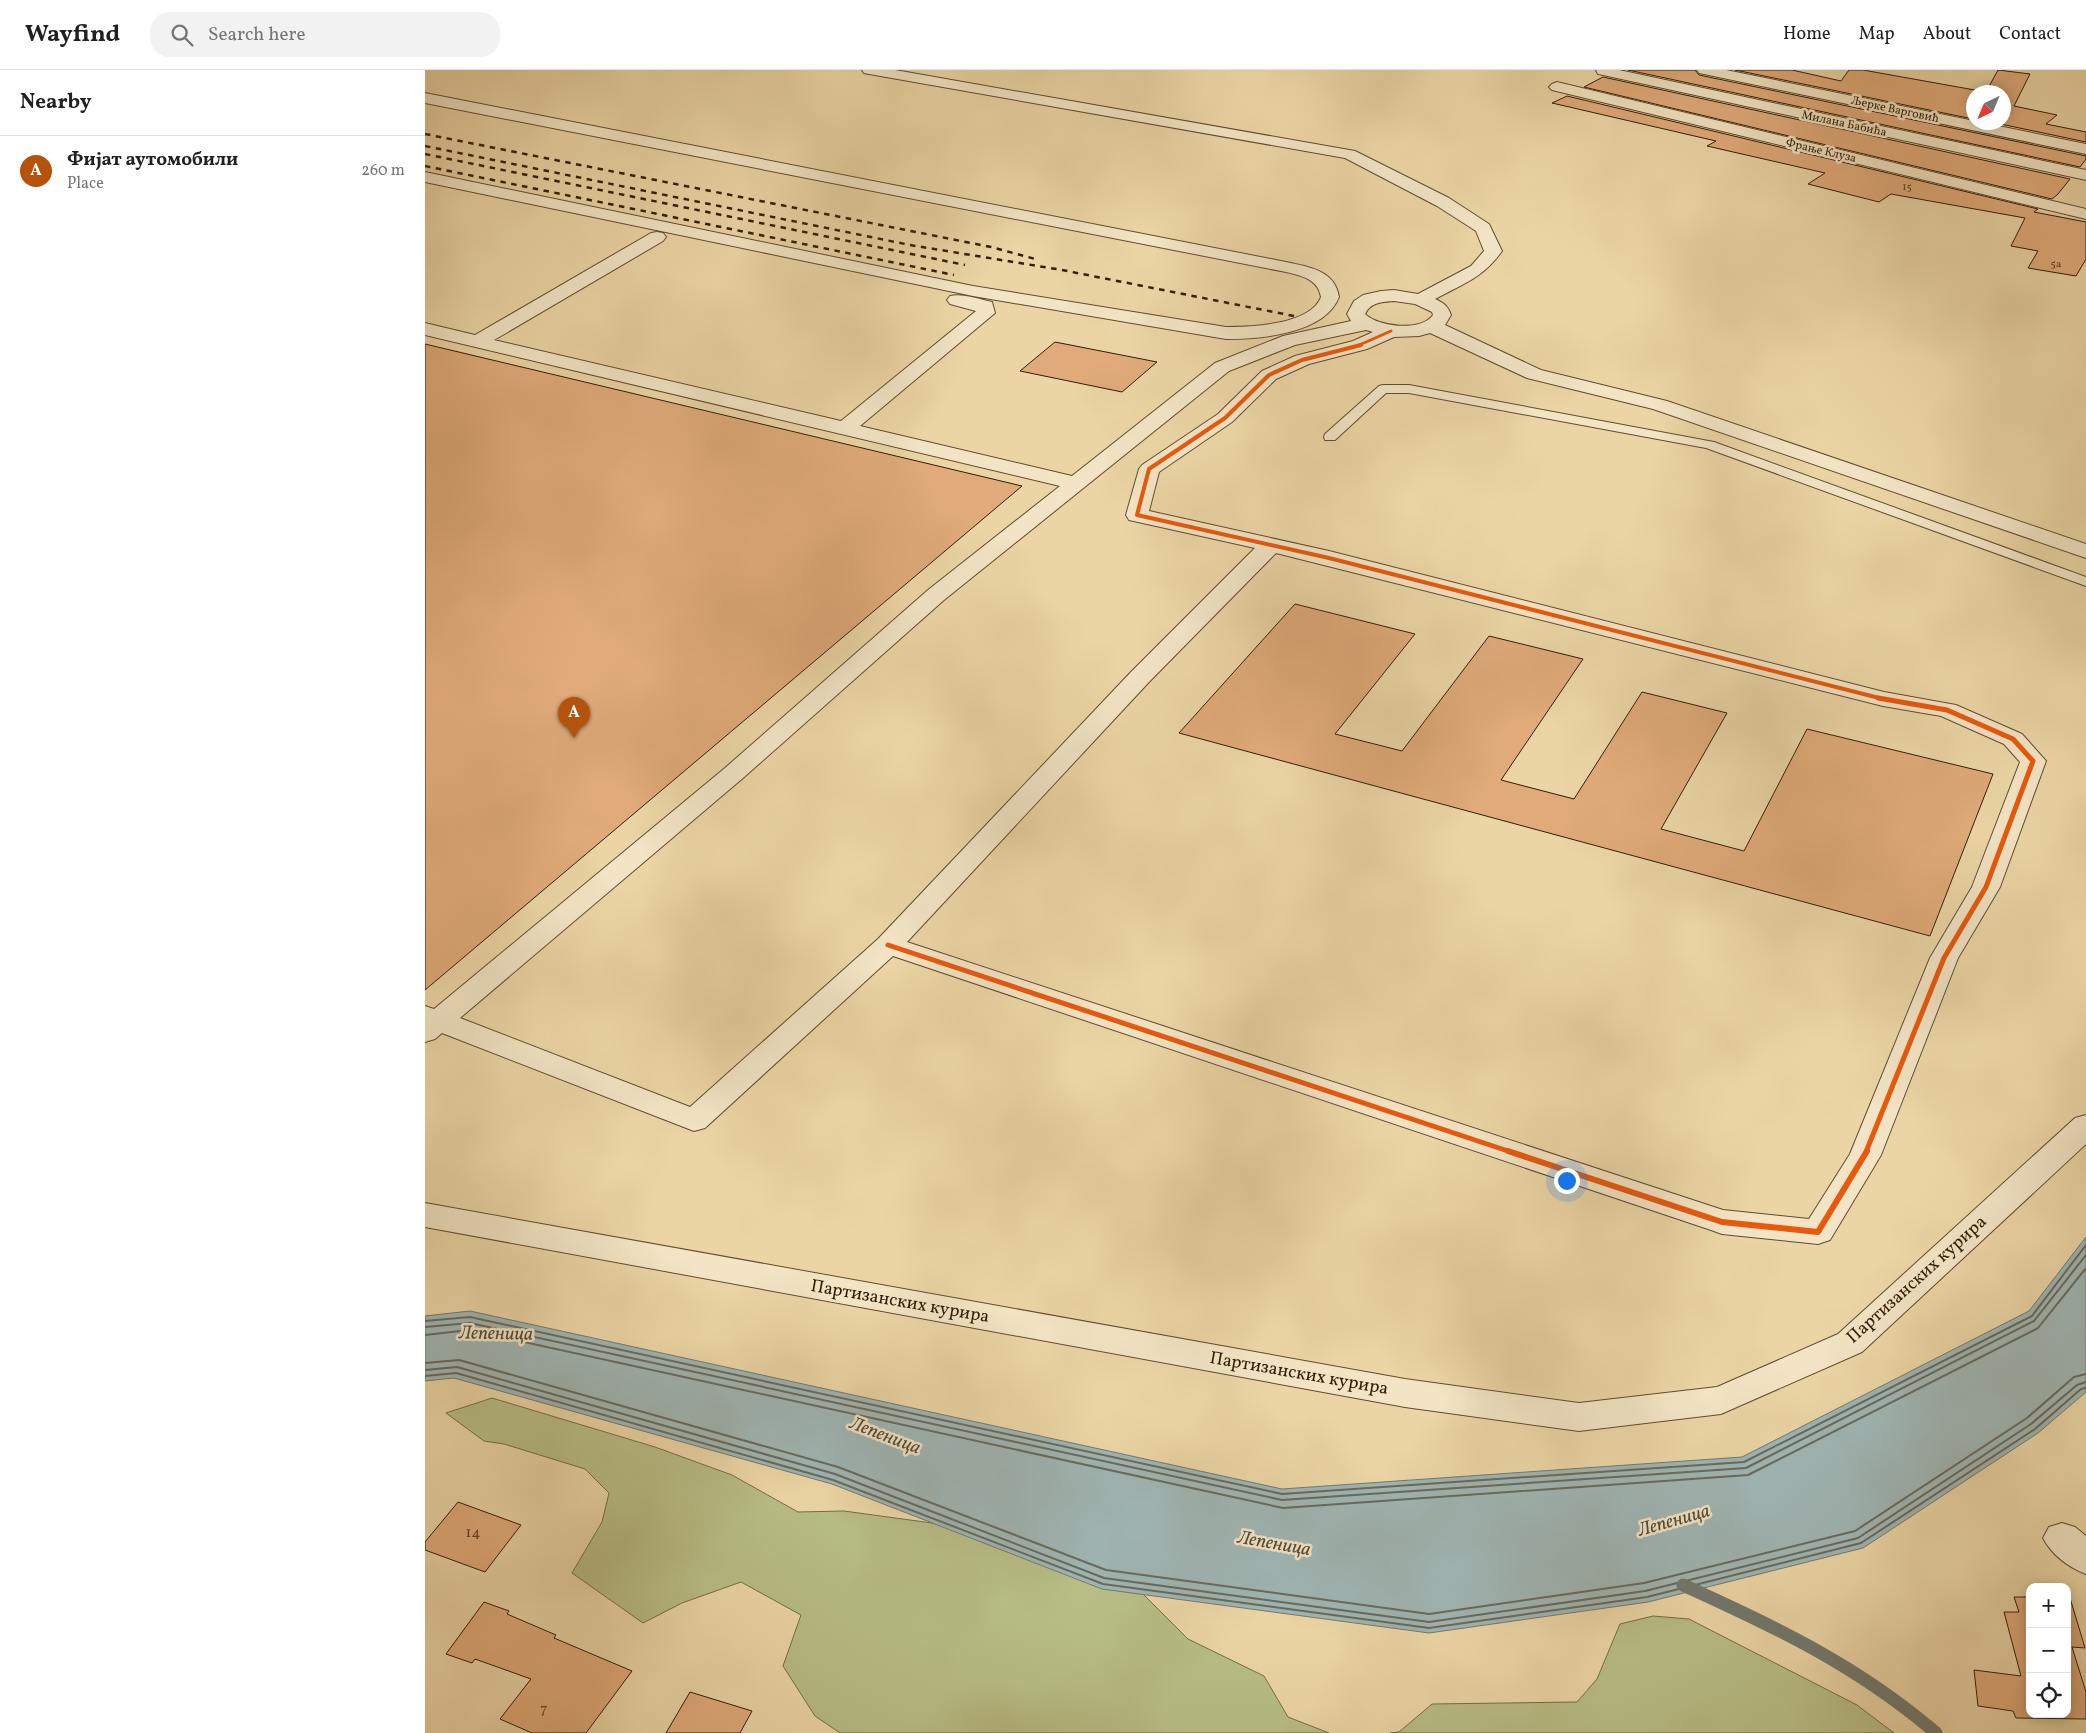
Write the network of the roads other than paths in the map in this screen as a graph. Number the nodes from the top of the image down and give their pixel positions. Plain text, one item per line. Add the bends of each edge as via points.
1 (869, 70) edge
2 (1704, 70) edge
3 (1603, 71) edge
4 (1557, 87) dead end
5 (425, 98) edge
6 (2086, 149) edge
7 (2086, 174) edge
8 (425, 178) edge
9 (425, 188) edge
10 (2086, 214) edge
11 (657, 237) junction
12 (1422, 299) junction
13 (1366, 324) junction
14 (1431, 326) junction
15 (425, 329) edge
16 (1391, 331) junction
17 (478, 341) junction
18 (845, 428) junction
19 (1330, 437) dead end
20 (1077, 482) junction
21 (1271, 545) junction
22 (2086, 552) edge
23 (2086, 582) edge
24 (888, 945) junction
25 (429, 1023) edge
26 (2086, 1126) edge
27 (425, 1215) edge

1 - 12 street via 1349,154 1443,202 1483,228 1493,251 1477,270
2 - 6 street, Љерке Варговић
3 - 7 street, Милана Бабића
4 - 10 street, Фрање Клуза
5 - 8 street via 1286,267 1320,278 1331,292 1330,302 1313,316 1279,329 1226,333 973,291
9 - 11 street
11 - 17 street
11 - 18 street via 985,306 986,313
12 - 13 street via 1396,296 1363,303 1356,314
12 - 14 street via 1440,309 1442,315
13 - 16 street
13 - 20 street via 1289,340 1222,367
14 - 16 street
14 - 22 street via 1534,374 1660,405
15 - 17 street
16 - 21 street via 1360,345 1302,360 1269,375 1225,418 1149,469 1137,515
17 - 18 street
18 - 20 street
19 - 23 lane via 1383,389 1390,388 1699,443
20 - 25 street via 935,595 734,773
21 - 24 street via 1140,677
21 - 24 street via 1883,699 1947,710 2013,739 2033,760 1986,887 1944,958 1865,1155 1819,1232 1722,1222
24 - 25 street via 694,1120
26 - 27 street, Партизанских курира via 1850,1343 1721,1400 1579,1418 1405,1393

